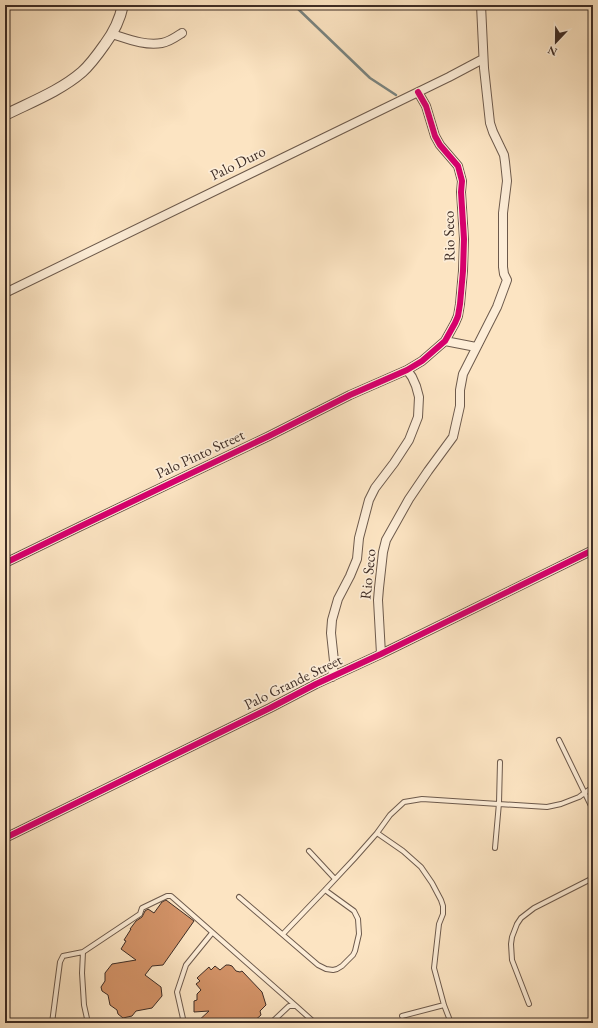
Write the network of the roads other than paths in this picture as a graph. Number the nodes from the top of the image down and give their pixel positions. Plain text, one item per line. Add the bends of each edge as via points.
1 (123, 5) edge
2 (481, 5) edge
3 (182, 33) dead end
4 (112, 34) junction
5 (483, 59) junction
6 (418, 92) junction
7 (5, 115) edge
8 (5, 293) edge
9 (446, 341) junction
10 (476, 348) junction
11 (407, 370) junction
12 (593, 550) edge
13 (5, 563) edge
14 (380, 654) junction
15 (332, 677) junction
16 (559, 740) dead end
17 (500, 762) dead end
18 (593, 787) edge
19 (584, 793) junction
20 (499, 803) junction
21 (593, 810) edge
22 (377, 833) junction
23 (5, 838) edge
24 (495, 848) dead end
25 (309, 851) dead end
26 (593, 878) edge
27 (335, 879) junction
28 (326, 890) junction
29 (239, 897) dead end
30 (212, 933) junction
31 (283, 934) junction
32 (83, 952) junction
33 (529, 1004) dead end
34 (444, 1005) junction
35 (296, 1006) junction
36 (402, 1016) dead end
37 (52, 1023) edge
38 (88, 1023) edge
39 (135, 1023) edge
40 (153, 1023) edge
41 (184, 1023) edge
42 (271, 1023) edge
43 (315, 1023) edge
44 (450, 1023) edge

1 - 4 street
2 - 5 street, Rio Seco
3 - 4 street via 162,43 148,44
4 - 7 street via 82,72 50,94
5 - 6 street, Palo Duro
5 - 10 street, Rio Seco via 490,123 505,162 503,267 507,280 497,307
6 - 8 street, Palo Duro
6 - 9 street, Rio Seco via 426,106 435,136 458,166 462,181 464,239 460,304 458,316
9 - 10 street
9 - 11 street, Rio Seco
10 - 14 street, Rio Seco via 463,374 460,406 453,437 409,499 386,540 378,600
11 - 13 street, Palo Pinto Street via 350,395
11 - 15 street, Rio Seco via 419,397 418,417 409,440 369,500 358,538 357,559 338,598 332,620
12 - 14 street, Palo Grande Street
14 - 15 street, Palo Grande Street
15 - 23 street, Palo Grande Street
16 - 19 lane
17 - 20 lane
18 - 19 lane
19 - 20 lane via 547,807
19 - 21 lane
20 - 22 lane via 422,799 404,802 390,815
20 - 24 lane
22 - 27 lane
22 - 34 lane via 421,867 441,900 443,914 434,968
25 - 27 lane
26 - 33 lane via 534,908 521,918 514,930 511,944 512,960
27 - 28 lane
28 - 31 lane
28 - 31 lane via 356,915 359,934 353,955 337,969 326,969 308,957
29 - 31 lane
30 - 32 lane via 171,896 167,896 142,908 140,914
30 - 35 lane
30 - 41 lane via 186,965 178,986
32 - 37 lane via 63,956 60,962
32 - 38 lane via 84,1005
34 - 36 lane
34 - 44 lane
35 - 42 lane via 289,1006
35 - 43 lane
39 - 40 lane

